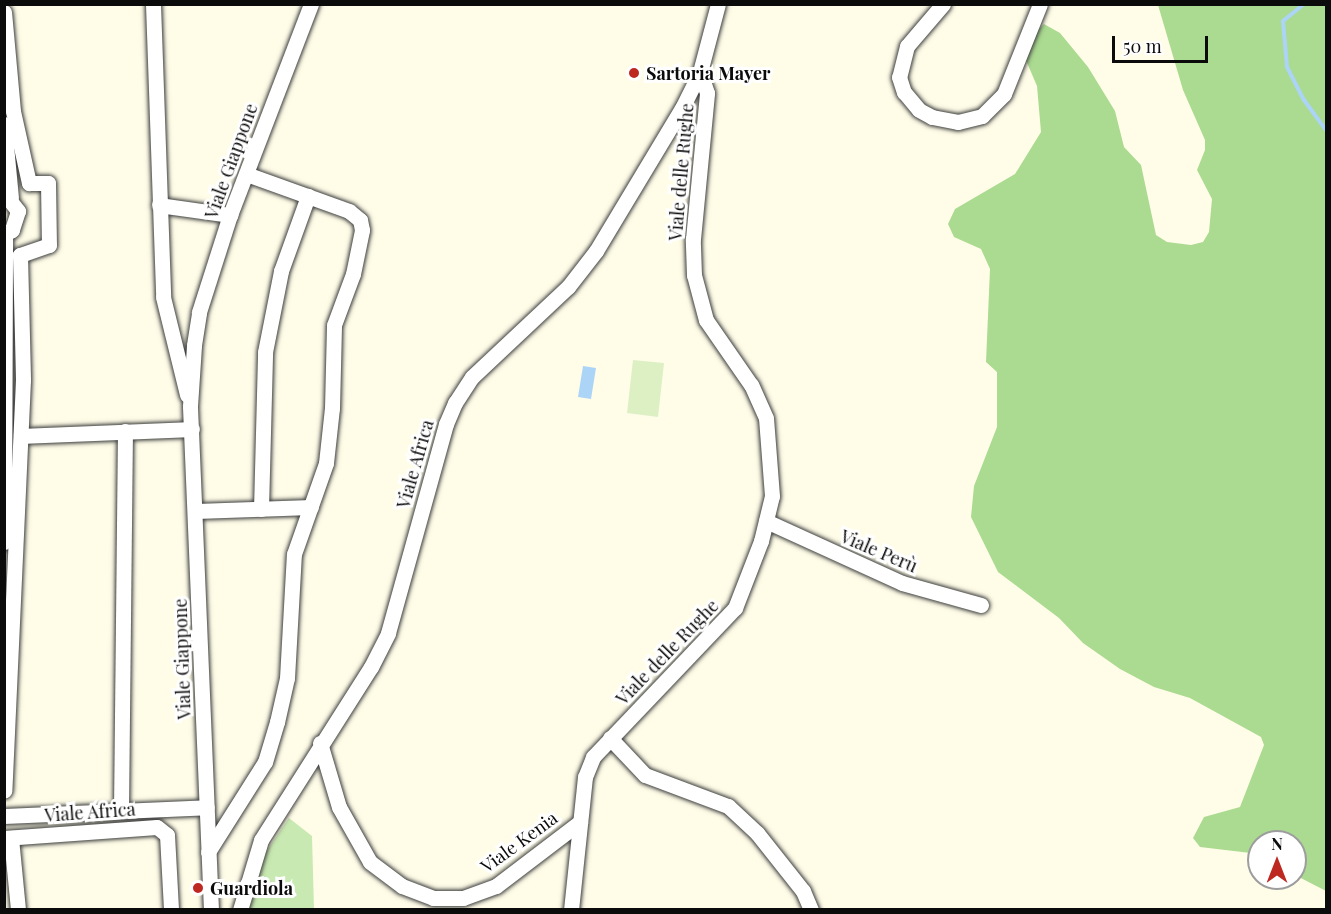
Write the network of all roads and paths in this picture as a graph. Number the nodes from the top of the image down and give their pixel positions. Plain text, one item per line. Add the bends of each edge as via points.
1 (153, 4) edge
2 (311, 4) edge
3 (718, 4) edge
4 (943, 4) edge
5 (1040, 4) edge
6 (4, 12) edge
7 (700, 72) junction
8 (4, 124) edge
9 (246, 174) junction
10 (8, 195) edge
11 (308, 196) junction
12 (159, 205) junction
13 (230, 215) junction
14 (5, 234) edge
15 (190, 406) junction
16 (192, 429) junction
17 (125, 431) junction
18 (21, 436) junction
19 (311, 507) junction
20 (261, 509) junction
21 (196, 512) junction
22 (766, 521) junction
23 (4, 542) edge
24 (981, 605) dead end
25 (610, 738) junction
26 (320, 743) junction
27 (4, 791) edge
28 (207, 807) junction
29 (120, 811) junction
30 (4, 816) edge
31 (580, 822) junction
32 (8, 838) edge
33 (208, 852) junction
34 (18, 909) edge
35 (171, 909) edge
36 (211, 909) edge
37 (240, 909) edge
38 (572, 909) edge
39 (811, 909) edge

1 - 12 street, Viale Giappone
2 - 9 street, Viale Giappone
3 - 7 street, Viale delle Rughe
4 - 5 street via 907,46 900,64 900,83 906,96 922,112 958,122 982,116 1004,94
6 - 18 street via 13,111 29,183 48,183 49,245 20,255
7 - 22 street, Viale delle Rughe via 707,93 693,239 694,276 706,320 751,385 766,418 773,467
7 - 26 street, Viale Africa via 596,251 568,287 472,376 455,403 388,633 371,667
8 - 10 street
9 - 11 street
9 - 13 street, Viale Giappone
10 - 14 street via 17,218 12,230
11 - 19 street via 353,213 362,226 353,274 334,326 329,447
11 - 20 street via 281,271 265,352
12 - 13 street
12 - 15 street, Viale Giappone via 166,315
13 - 15 street, Viale Giappone via 200,312
14 - 23 street
15 - 16 street, Viale Giappone
16 - 17 street
16 - 21 street, Viale Giappone
17 - 18 street
17 - 29 street
18 - 27 street
19 - 20 street
19 - 33 street via 294,554 287,678 277,722 265,762
20 - 21 street
21 - 28 street, Viale Giappone
22 - 24 street, Viale Perù via 902,583
22 - 25 street, Viale delle Rughe via 735,608 719,629
25 - 31 street, Viale delle Rughe via 593,757 585,777
25 - 39 street via 645,774 728,806 764,842 803,891
26 - 31 street, Viale Kenia via 339,807 370,862 402,886 433,898 463,898 496,886
26 - 37 street, Viale Africa via 261,840
28 - 29 street
28 - 33 street, Viale Giappone
29 - 30 street
31 - 38 street, Viale delle Rughe
32 - 34 street, Viale Africa
32 - 35 street, Viale Africa via 157,827 167,835
33 - 36 street, Viale Giappone

